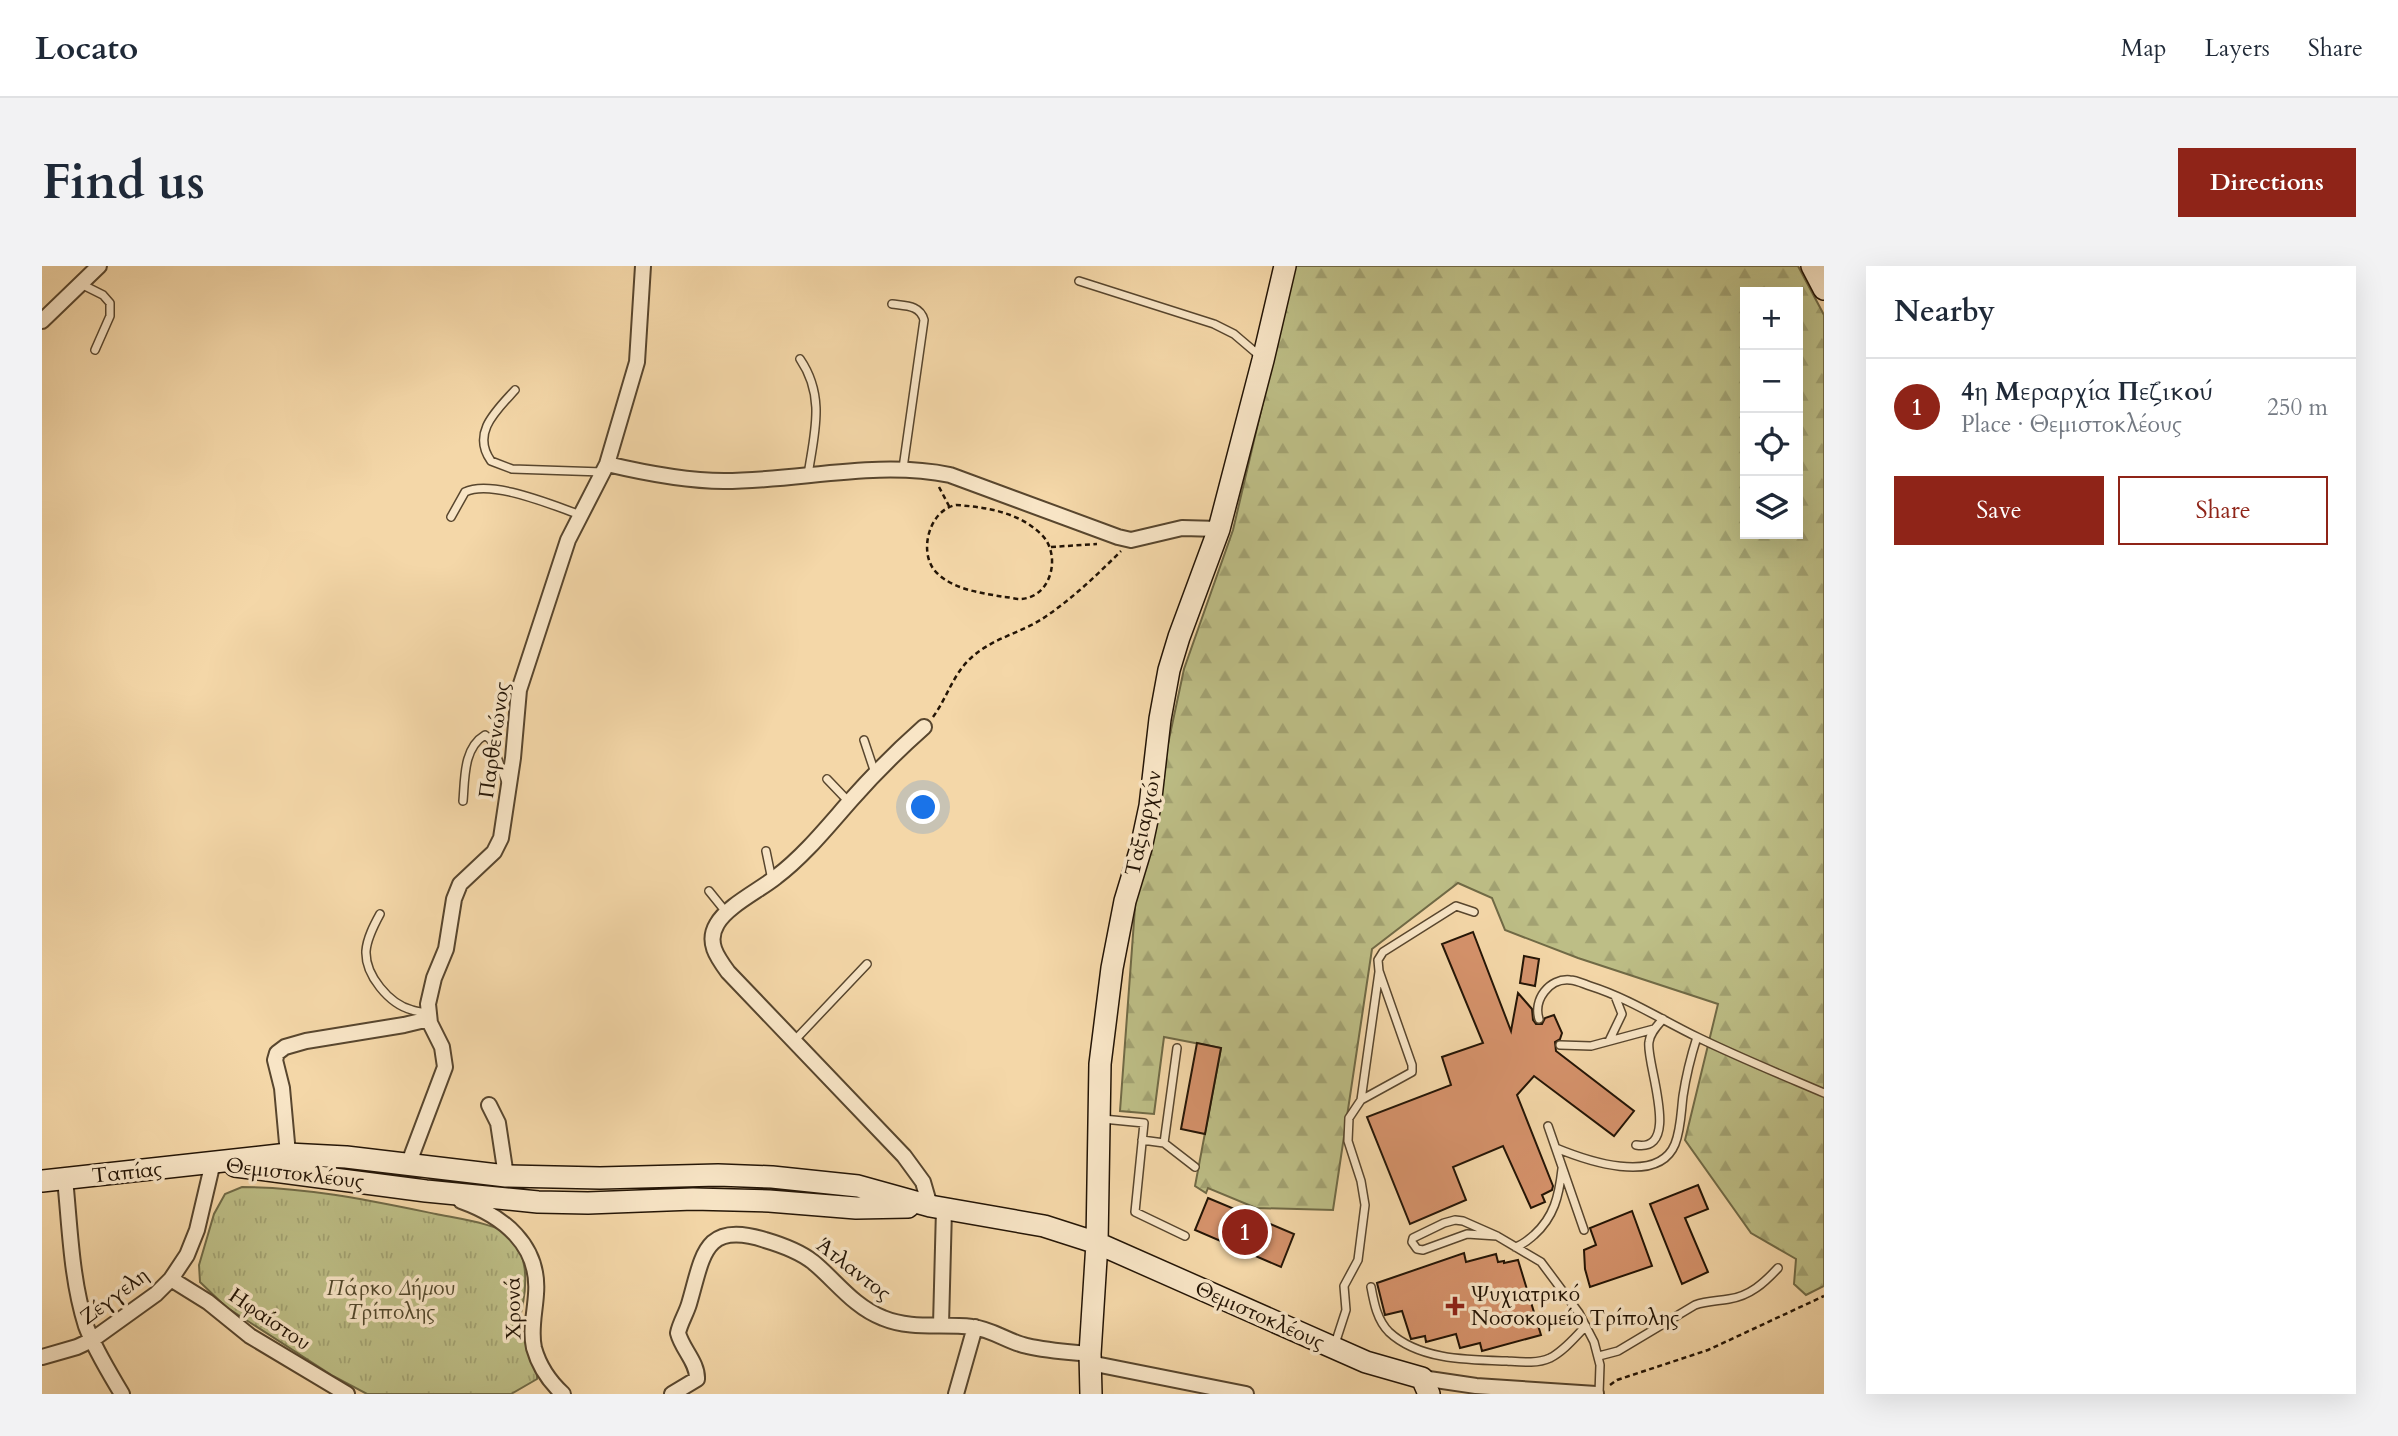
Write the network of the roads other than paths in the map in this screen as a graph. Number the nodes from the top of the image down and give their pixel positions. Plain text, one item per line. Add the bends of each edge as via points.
1 (99, 266) edge
2 (643, 266) edge
3 (1284, 266) edge
4 (1812, 266) edge
5 (1079, 281) dead end
6 (80, 284) junction
7 (1824, 289) edge
8 (892, 303) dead end
9 (42, 321) edge
10 (95, 350) dead end
11 (800, 359) dead end
12 (1264, 360) junction
13 (515, 390) dead end
14 (605, 468) junction
15 (903, 468) junction
16 (808, 475) junction
17 (582, 515) junction
18 (451, 517) dead end
19 (1219, 529) junction
20 (924, 727) road end
21 (864, 740) dead end
22 (875, 774) junction
23 (827, 779) dead end
24 (509, 789) junction
25 (463, 801) dead end
26 (849, 802) junction
27 (766, 851) dead end
28 (772, 880) junction
29 (709, 891) dead end
30 (1474, 912) dead end
31 (727, 913) junction
32 (380, 914) dead end
33 (867, 964) dead end
34 (1379, 971) junction
35 (1615, 996) junction
36 (429, 1016) junction
37 (1539, 1019) dead end
38 (1663, 1019) junction
39 (1655, 1029) junction
40 (1697, 1037) junction
41 (794, 1041) junction
42 (1609, 1041) junction
43 (1560, 1045) dead end
44 (1177, 1048) dead end
45 (1824, 1093) edge
46 (1362, 1100) junction
47 (489, 1105) dead end
48 (1099, 1118) junction
49 (1548, 1126) dead end
50 (1142, 1140) junction
51 (1164, 1143) junction
52 (1636, 1145) dead end
53 (1556, 1148) junction
54 (289, 1154) junction
55 (213, 1162) junction
56 (408, 1165) junction
57 (1562, 1166) junction
58 (1195, 1167) dead end
59 (506, 1176) junction
60 (65, 1179) junction
61 (42, 1181) edge
62 (426, 1191) junction
63 (937, 1207) junction
64 (1584, 1230) dead end
65 (1185, 1236) dead end
66 (1497, 1236) junction
67 (1097, 1243) junction
68 (1514, 1247) junction
69 (1778, 1268) dead end
70 (171, 1279) junction
71 (1371, 1287) dead end
72 (941, 1325) junction
73 (1586, 1326) junction
74 (975, 1327) junction
75 (92, 1340) junction
76 (1333, 1347) junction
77 (1598, 1356) junction
78 (42, 1357) edge
79 (1090, 1358) junction
80 (1425, 1386) edge
81 (1601, 1392) edge
82 (122, 1394) edge
83 (347, 1394) edge
84 (563, 1394) edge
85 (672, 1394) edge
86 (956, 1394) edge
87 (1091, 1394) edge
88 (1247, 1394) edge

1 - 6 street
2 - 14 street, Παρθενώνος via 638,356
3 - 12 street, Ταξιαρχών
4 - 7 street
5 - 12 lane via 1214,324 1234,334
6 - 9 street
6 - 10 lane via 110,303 110,316
8 - 15 lane via 917,309 924,320
11 - 16 lane via 812,378 817,402
12 - 19 street, Ταξιαρχών
13 - 14 lane via 486,424 483,443 491,461 512,469
14 - 16 street via 711,480
14 - 17 street, Παρθενώνος
15 - 16 street
15 - 19 street via 950,474 1131,540 1182,528
17 - 18 lane via 476,488 465,492
17 - 24 street, Παρθενώνος via 568,540 519,691
19 - 48 street, Ταξιαρχών via 1179,637 1165,690 1150,806 1125,901 1106,1003
20 - 22 street
21 - 22 lane
22 - 26 street
23 - 26 lane
24 - 25 lane via 485,735 470,751
24 - 36 street, Παρθενώνος via 497,848 456,891 446,949 429,993
26 - 28 street
27 - 28 lane
28 - 31 street
29 - 31 lane
30 - 34 lane via 1456,906 1383,952
31 - 41 street via 712,935 717,957
32 - 36 lane via 369,940 368,965 382,989 410,1010
33 - 41 lane
34 - 46 lane
34 - 46 lane via 1412,1072
35 - 37 lane via 1570,980 1558,982 1537,1001
35 - 38 lane
35 - 42 lane via 1622,1014
36 - 54 street via 404,1025 306,1041 277,1053
36 - 56 street via 445,1067
38 - 39 lane
38 - 40 lane
39 - 42 lane
39 - 52 lane via 1648,1043 1658,1094 1658,1128 1651,1143
40 - 45 lane
40 - 53 lane via 1675,1146 1665,1158 1626,1168
41 - 63 street via 904,1156
42 - 43 lane via 1591,1046
44 - 51 lane
46 - 76 lane via 1347,1125 1365,1205 1363,1227 1358,1260 1344,1286 1346,1310
47 - 59 street via 498,1123
48 - 50 lane via 1144,1123
48 - 67 street, Ταξιαρχών
49 - 53 lane
50 - 51 lane
50 - 65 lane via 1135,1212
51 - 58 lane
53 - 57 lane
54 - 55 street, Θεμιστοκλέους
54 - 56 street, Θεμιστοκλέους
55 - 60 street, Ταπίας
55 - 62 street, Θεμιστοκλέους
55 - 70 street, Ζέγγελη via 197,1230
56 - 59 street, Θεμιστοκλέους
57 - 64 lane
57 - 68 lane via 1558,1201 1551,1214 1536,1233
59 - 63 street, Θεμιστοκλέους via 772,1177 858,1186
60 - 61 street, Ταπίας
60 - 75 street via 77,1288
62 - 63 street, Θεμιστοκλέους via 538,1202 693,1199 856,1209
62 - 84 street, Χρονά via 491,1214 526,1247 537,1280 534,1349
63 - 67 street, Θεμιστοκλέους via 1044,1226
63 - 72 street
66 - 66 lane via 1455,1220 1415,1236 1412,1242 1423,1250 1467,1234
66 - 68 lane
67 - 76 street, Θεμιστοκλέους
67 - 79 street, Ταξιαρχών
68 - 73 lane via 1541,1262
69 - 77 lane via 1755,1290 1695,1305 1618,1351
70 - 75 street, Ζέγγελη
70 - 83 street, Ηφαίστου via 250,1336
71 - 73 lane via 1374,1306 1387,1330 1410,1345 1444,1356 1539,1361 1556,1354
72 - 74 street, Άτλαντος
72 - 85 street, Άτλαντος via 907,1326 871,1313 809,1259 785,1246 739,1234 724,1235 707,1249 699,1266 678,1334 698,1377
73 - 77 lane
74 - 79 street, Άτλαντος via 1025,1346
74 - 86 street
75 - 78 street, Ζέγγελη
75 - 82 street
76 - 80 street, Θεμιστοκλέους
77 - 81 lane
79 - 87 street, Ταξιαρχών
79 - 88 street, Άτλαντος
80 - 81 street, Θεμιστοκλέους

